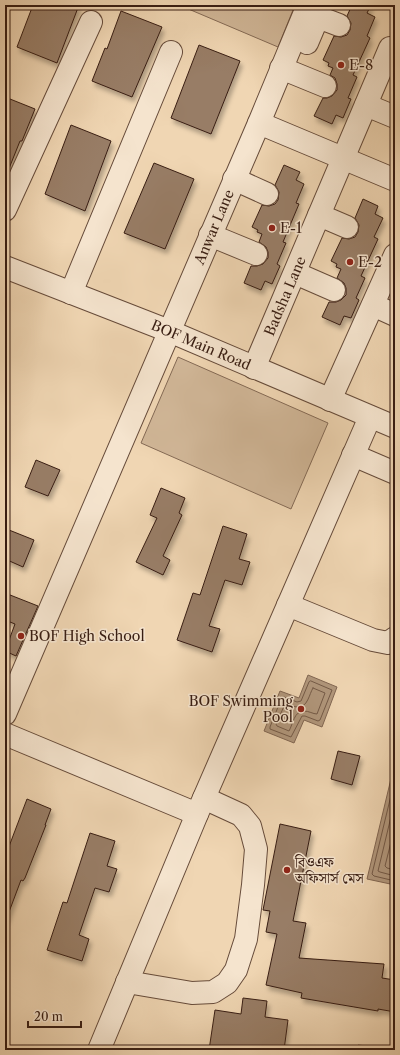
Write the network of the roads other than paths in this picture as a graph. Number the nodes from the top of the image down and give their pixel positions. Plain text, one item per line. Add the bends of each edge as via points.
1 (308, 5) edge
2 (91, 22) dead end
3 (339, 25) dead end
4 (395, 50) edge
5 (172, 52) dead end
6 (288, 71) junction
7 (325, 86) dead end
8 (366, 105) junction
9 (395, 117) edge
10 (258, 123) junction
11 (343, 158) junction
12 (234, 179) junction
13 (395, 180) edge
14 (267, 194) dead end
15 (5, 210) edge
16 (319, 215) junction
17 (346, 227) dead end
18 (210, 235) junction
19 (256, 254) dead end
20 (395, 255) edge
21 (5, 267) edge
22 (295, 272) junction
23 (334, 290) dead end
24 (71, 293) junction
25 (372, 305) junction
26 (395, 315) edge
27 (169, 331) junction
28 (254, 368) junction
29 (330, 400) junction
30 (370, 417) junction
31 (395, 427) edge
32 (353, 455) junction
33 (395, 473) edge
34 (288, 605) junction
35 (395, 638) edge
36 (5, 714) edge
37 (5, 734) edge
38 (201, 806) junction
39 (127, 982) junction
40 (99, 1050) edge

1 - 6 street
2 - 15 street
3 - 6 street via 318,16
4 - 8 street, Badsha Lane via 390,48
5 - 24 street
6 - 7 street
6 - 10 street, Anwar Lane
8 - 9 street
8 - 11 street, Badsha Lane
10 - 11 street
10 - 12 street, Anwar Lane
11 - 13 street
11 - 16 street, Badsha Lane
12 - 14 street
12 - 18 street, Anwar Lane
16 - 17 street
16 - 22 street, Badsha Lane
18 - 19 street
18 - 27 street, Anwar Lane
20 - 25 street
21 - 24 street, BOF Main Road
22 - 23 street
22 - 28 street, Badsha Lane
24 - 27 street, BOF Main Road
25 - 26 street
25 - 29 street
27 - 28 street, BOF Main Road
27 - 36 street, Anwar Lane
28 - 29 street, BOF Main Road
29 - 30 street, BOF Main Road
30 - 31 street, BOF Main Road
30 - 32 street
32 - 33 street
32 - 34 street
34 - 35 street via 373,640 388,643
34 - 38 street
37 - 38 street
38 - 39 street
38 - 39 street via 241,815 250,826 256,849 246,939 236,970 227,983 213,992 192,993
39 - 40 street

